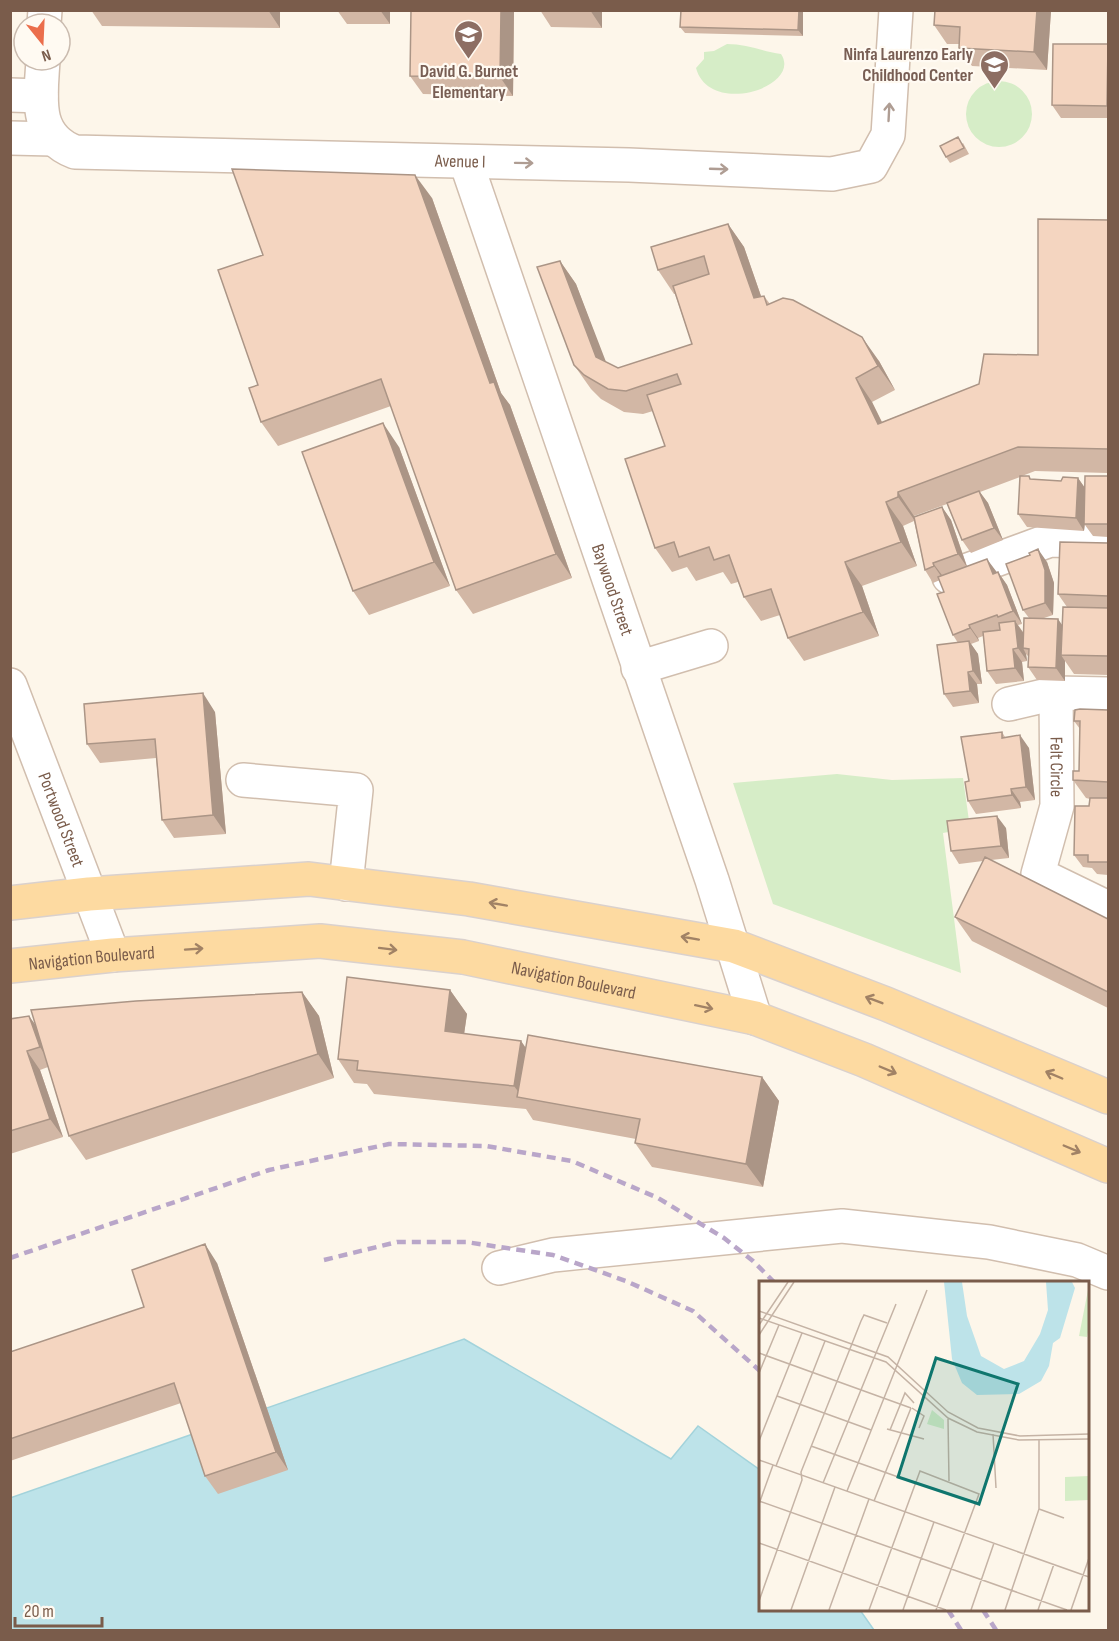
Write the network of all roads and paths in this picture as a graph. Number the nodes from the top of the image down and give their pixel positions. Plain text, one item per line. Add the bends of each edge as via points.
1 (896, 10) edge
2 (37, 72) edge
3 (26, 96) edge
4 (10, 138) edge
5 (53, 139) junction
6 (465, 162) junction
7 (1108, 542) edge
8 (949, 577) edge
9 (711, 645) dead end
10 (638, 668) junction
11 (10, 685) edge
12 (1056, 693) junction
13 (1108, 694) edge
14 (1009, 704) dead end
15 (243, 780) dead end
16 (346, 884) junction
17 (88, 894) junction
18 (10, 903) edge
19 (1108, 908) edge
20 (734, 946) junction
21 (113, 955) junction
22 (10, 966) edge
23 (755, 1018) junction
24 (1108, 1097) edge
25 (1108, 1166) edge
26 (499, 1268) dead end
27 (1108, 1274) edge

6 -> 1 street, Avenue I via 832,174 871,166 888,135
2 - 3 street
3 - 5 street
4 - 5 street
5 - 6 street, Avenue I via 75,152
6 - 10 street, Baywood Street
7 - 8 street via 1050,540
9 - 10 street
10 - 20 street, Baywood Street
11 - 17 street, Portwood Street
12 - 13 street
12 - 14 street
12 - 19 street, Felt Circle via 1057,806 1038,874
15 - 16 street via 357,790
16 - 17 main road via 309,879
20 -> 16 main road via 469,898
17 - 18 main road
17 - 21 street, Portwood Street
20 - 23 street, Baywood Street
24 -> 20 main road via 886,1004
21 - 22 main road, Navigation Boulevard
21 -> 23 main road, Navigation Boulevard via 320,941 464,957
23 -> 25 main road, Navigation Boulevard via 864,1060
26 - 27 street via 553,1255 842,1226 989,1242 1077,1260

